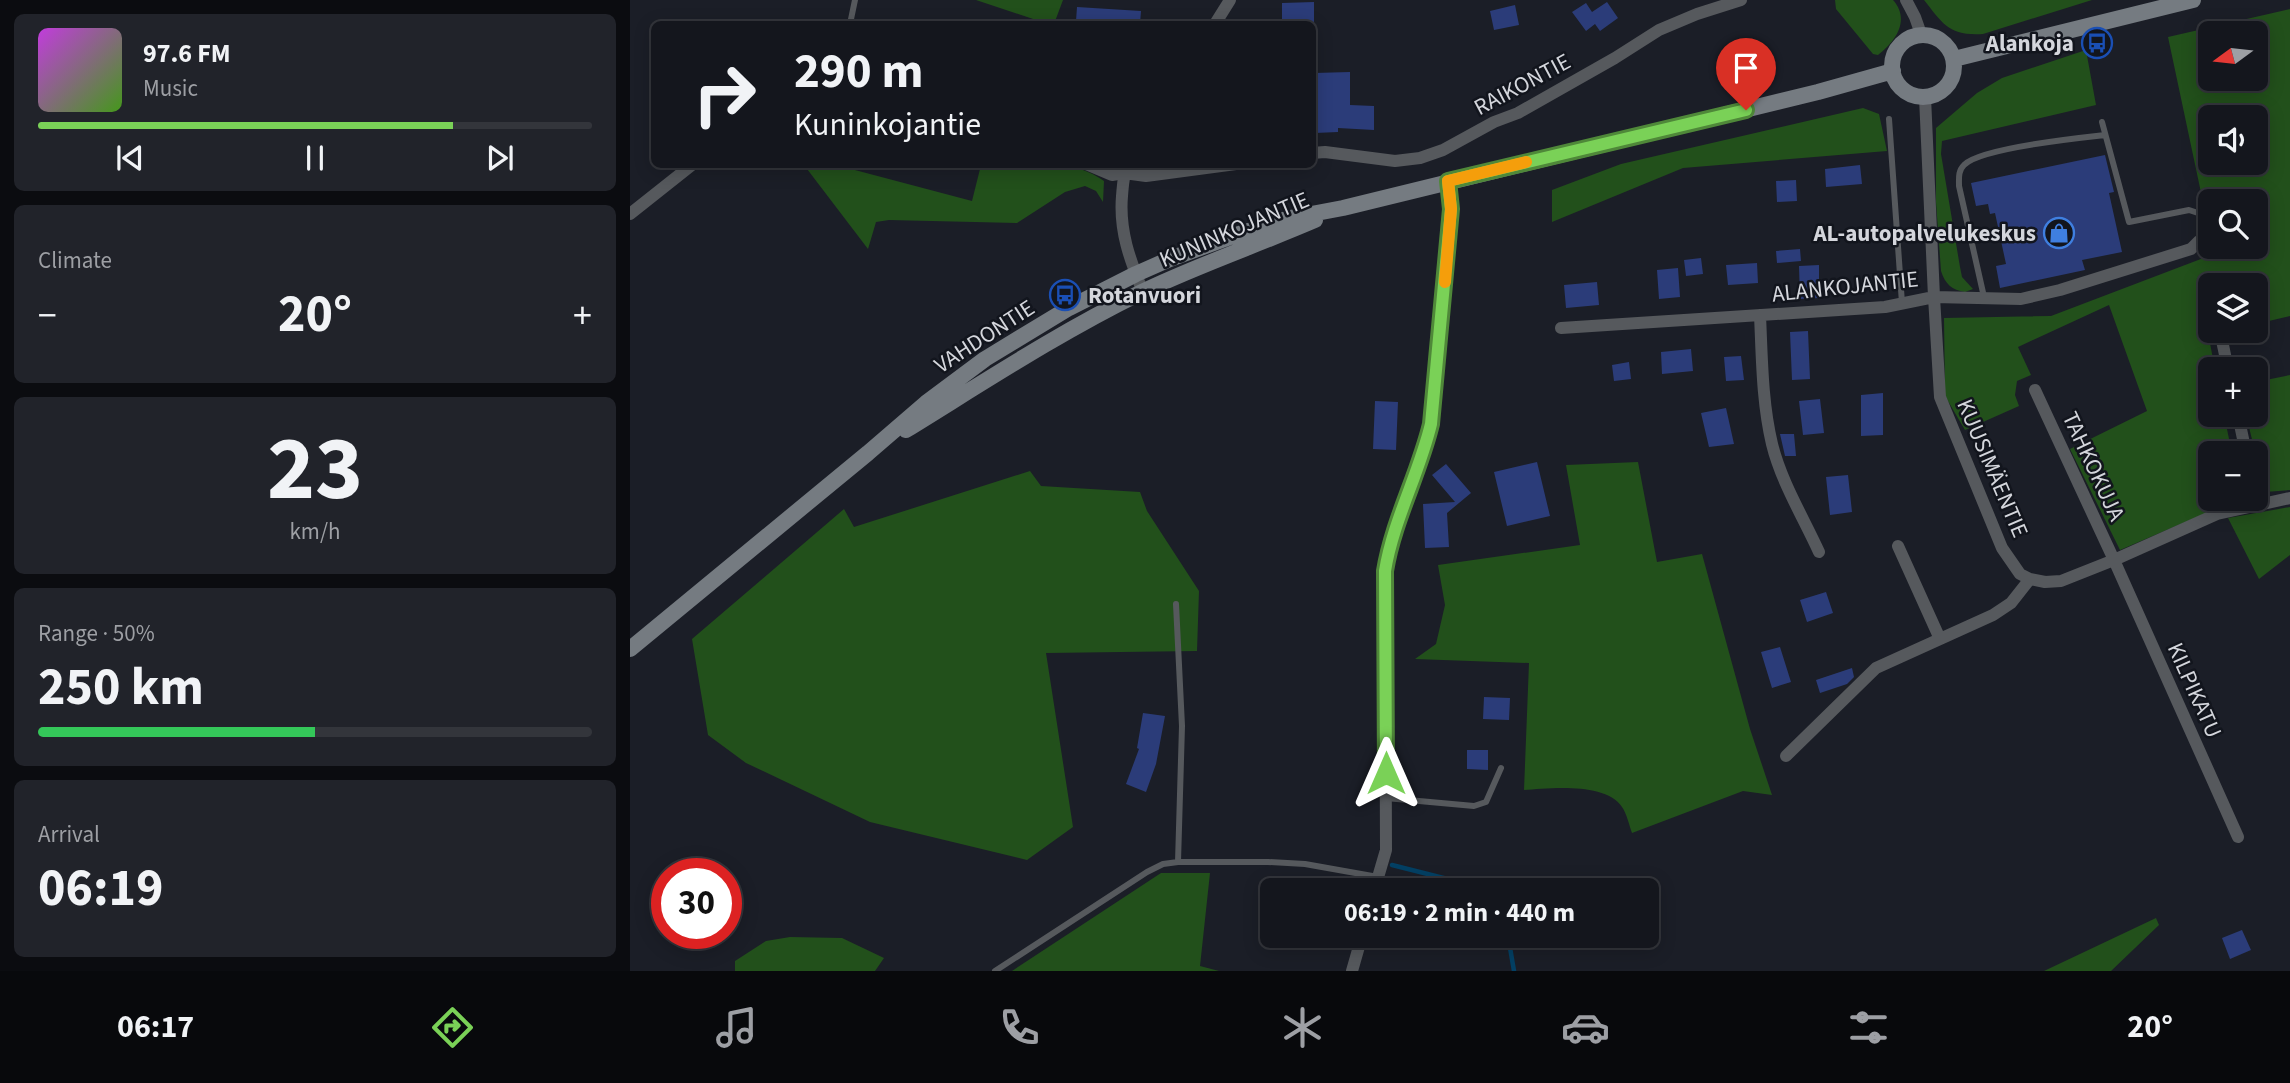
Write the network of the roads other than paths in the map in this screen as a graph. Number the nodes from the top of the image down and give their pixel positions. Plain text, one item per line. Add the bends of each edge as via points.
1 (855, 0) edge
2 (1230, 0) edge
3 (1741, 0) edge
4 (1906, 0) edge
5 (2193, 0) edge
6 (851, 21) edge
7 (1217, 21) edge
8 (1921, 34) junction
9 (1954, 59) junction
10 (1893, 71) junction
11 (1925, 97) junction
12 (1889, 120) dead end
13 (2102, 122) dead end
14 (2105, 135) junction
15 (1316, 153) edge
16 (688, 168) edge
17 (1095, 168) edge
18 (1206, 168) edge
19 (1126, 169) edge
20 (1448, 181) junction
21 (1343, 208) junction
22 (2198, 213) edge
23 (630, 214) edge
24 (2198, 242) edge
25 (1136, 274) junction
26 (1143, 292) junction
27 (1934, 297) junction
28 (1985, 299) junction
29 (1902, 305) junction
30 (1760, 316) junction
31 (1560, 328) dead end
32 (2035, 390) dead end
33 (868, 453) junction
34 (2290, 498) edge
35 (2268, 500) edge
36 (2226, 511) edge
37 (1898, 546) dead end
38 (1819, 552) dead end
39 (2114, 560) junction
40 (2030, 579) junction
41 (1176, 604) dead end
42 (1940, 639) junction
43 (630, 649) edge
44 (1786, 756) dead end
45 (1501, 768) dead end
46 (1386, 798) junction
47 (2238, 837) dead end
48 (1178, 862) junction
49 (1378, 877) joint
50 (1359, 948) edge
51 (995, 971) edge
52 (1352, 971) edge

1 - 6 lane
2 - 7 street
3 - 15 street, RAIKONTIE via 1659,30 1518,113 1420,158 1395,161
4 - 8 street
5 - 9 main road
8 - 9 main road via 1945,43
8 - 10 main road via 1902,43
9 - 11 main road via 1951,80 1935,95
10 - 11 main road via 1900,87
10 - 20 main road, KUNINKOJANTIE
11 - 27 street, ALANKOJANTIE
12 - 29 lane
13 - 14 lane
14 - 22 lane via 2129,222
14 - 28 lane via 2016,147 1963,166 1959,186
16 - 23 street
17 - 19 street via 1112,175
18 - 19 street via 1146,176
19 - 25 street via 1122,226
20 - 21 main road, KUNINKOJANTIE
20 - 46 street via 1451,209 1431,424 1390,541 1385,571
21 - 25 main road, KUNINKOJANTIE via 1230,237
21 - 26 main road, KUNINKOJANTIE
24 - 28 street via 2191,249 2060,290 2021,299
25 - 26 street
25 - 33 main road, VAHDONTIE via 985,359
26 - 33 main road, VAHDONTIE via 1081,323
27 - 28 street
27 - 29 street, ALANKOJANTIE
27 - 40 street, KUUSIMÄENTIE via 1940,397 2002,548 2020,574
29 - 30 street, ALANKOJANTIE
30 - 31 street, ALANKOJANTIE
30 - 38 street via 1772,446
32 - 39 street, TAHKOKUJA
33 - 43 main road, VAHDONTIE
34 - 35 street
36 - 39 street
37 - 42 street
39 - 40 street via 2061,581
39 - 47 street, KILPIKATU
40 - 42 street via 2011,603
41 - 48 lane via 1182,726
42 - 44 street via 1876,668
45 - 46 lane via 1486,802 1474,806
46 - 49 street via 1386,850
48 - 49 lane via 1305,864
48 - 51 lane via 1147,872
50 - 52 street

